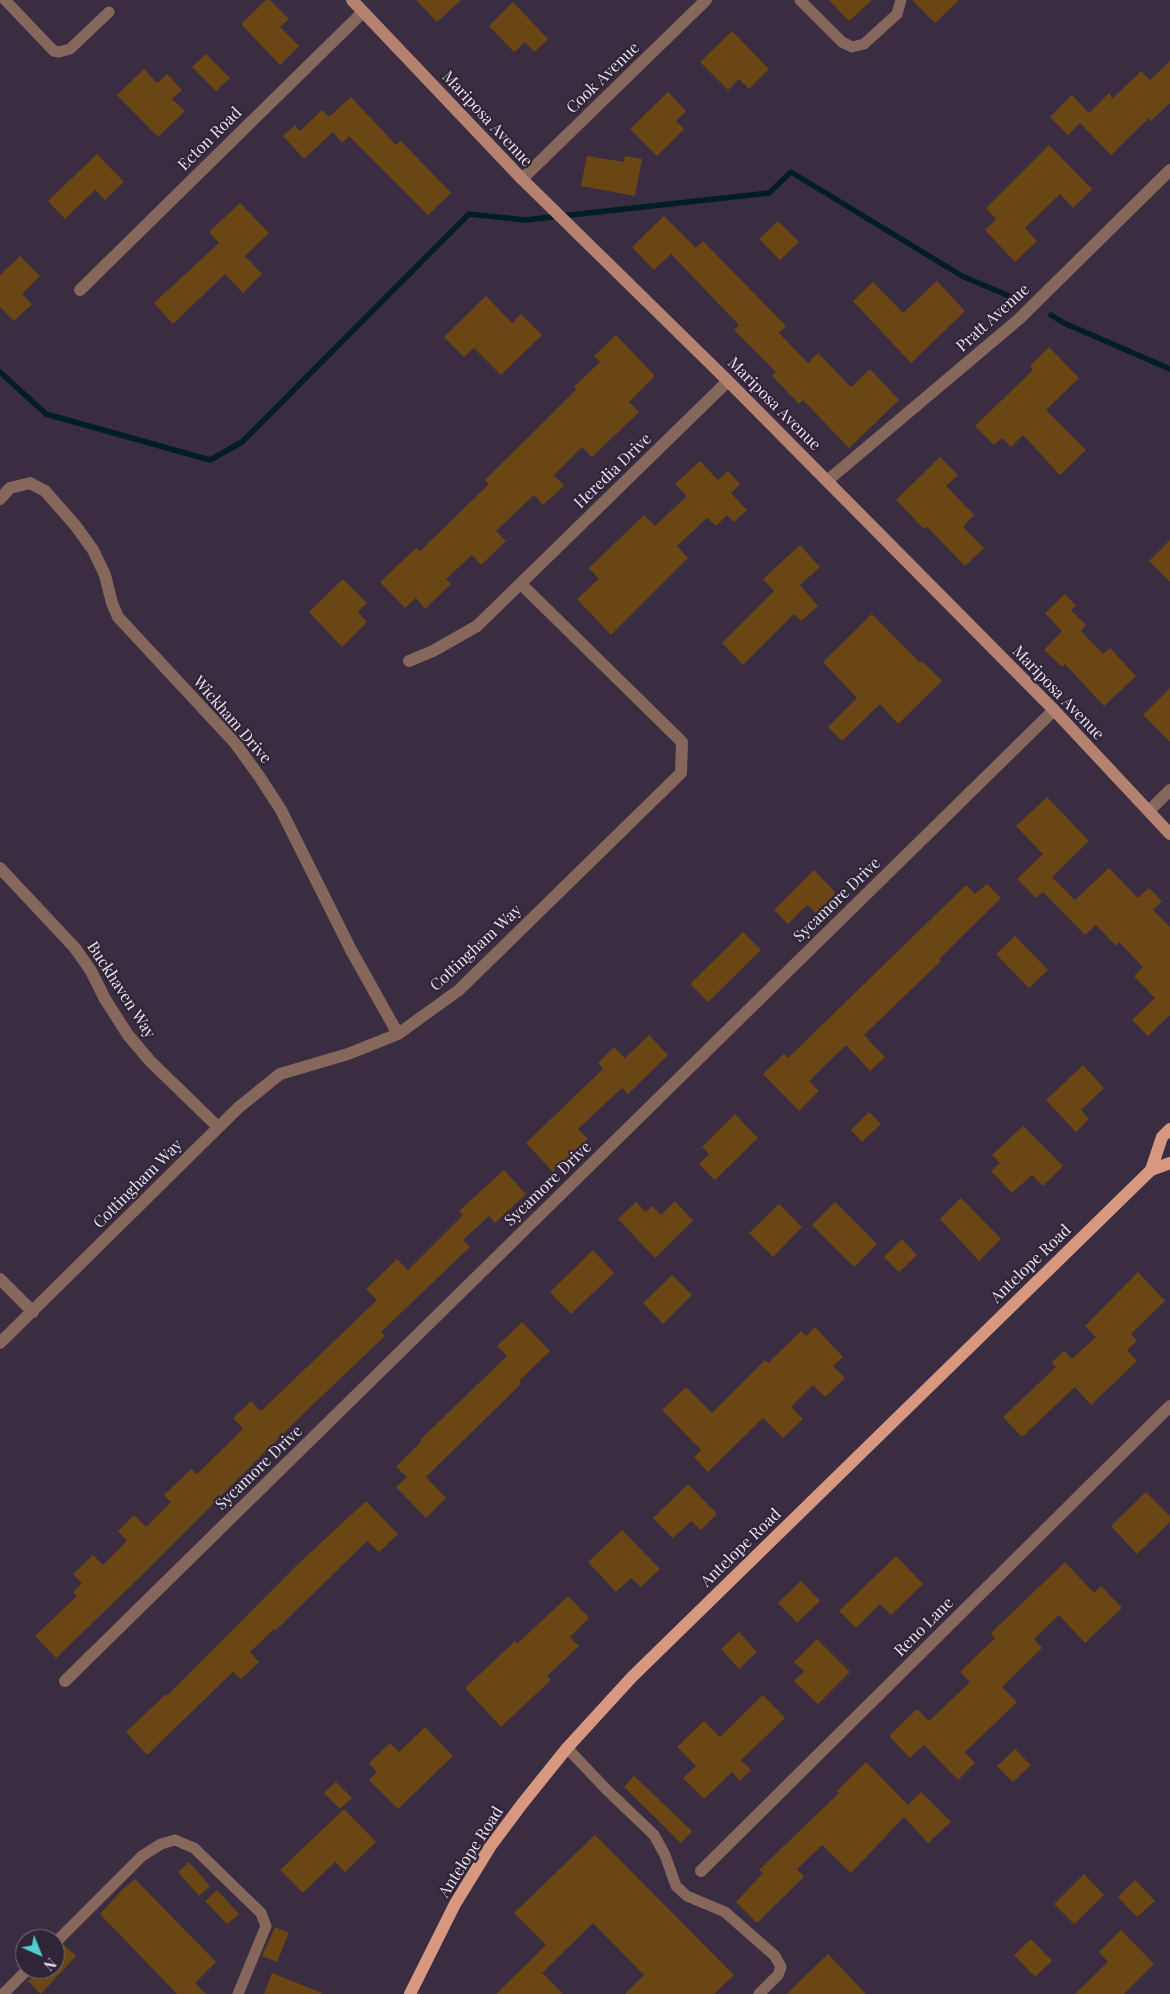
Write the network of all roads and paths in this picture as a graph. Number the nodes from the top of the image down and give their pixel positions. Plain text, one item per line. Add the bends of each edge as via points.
1 (5, 0) edge
2 (352, 0) edge
3 (706, 0) edge
4 (800, 0) edge
5 (901, 0) edge
6 (109, 12) dead end
7 (363, 12) junction
8 (1170, 170) edge
9 (522, 179) junction
10 (80, 290) dead end
11 (728, 381) junction
12 (827, 480) junction
13 (0, 499) edge
14 (521, 584) junction
15 (409, 661) dead end
16 (1054, 710) junction
17 (1170, 790) edge
18 (1149, 811) junction
19 (1170, 834) edge
20 (0, 868) edge
21 (398, 1034) junction
22 (218, 1126) junction
23 (1170, 1129) edge
24 (1170, 1163) edge
25 (1152, 1170) junction
26 (0, 1280) edge
27 (32, 1312) junction
28 (0, 1343) edge
29 (1170, 1406) edge
30 (65, 1681) dead end
31 (567, 1748) junction
32 (701, 1871) dead end
33 (65, 1933) edge
34 (18, 1979) edge
35 (3, 1994) edge
36 (238, 1994) edge
37 (410, 1994) edge
38 (759, 1994) edge

1 - 6 lane via 54,51 60,52 70,49
2 - 7 street, Mariposa Avenue
3 - 9 street, Cook Avenue
4 - 5 lane via 842,42 852,47 864,44 896,14
7 - 9 street, Mariposa Avenue
7 - 10 street, Ecton Road
8 - 12 street, Pratt Avenue via 1019,319
9 - 11 street, Mariposa Avenue
11 - 12 street, Mariposa Avenue
11 - 14 street, Heredia Drive
12 - 16 street, Mariposa Avenue
13 - 21 street, Wickham Drive via 10,488 30,483 45,491 75,525 93,550 105,575 118,617 235,744 264,783
14 - 15 street, Heredia Drive via 477,626
14 - 21 street, Cottingham Way via 682,742 681,774 458,990
16 - 18 street, Mariposa Avenue
16 - 30 street, Sycamore Drive
17 - 18 street
18 - 19 street, Mariposa Avenue
20 - 22 street, Buckhaven Way via 76,948 128,1035 170,1082
21 - 22 street, Cottingham Way via 348,1054 280,1074
22 - 27 street, Cottingham Way
23 - 25 main road, Antelope Road via 1162,1137
24 - 25 main road, Antelope Road
25 - 31 main road, Antelope Road via 632,1677
26 - 27 street
27 - 28 street, Cottingham Way
29 - 32 street, Reno Lane
31 - 37 main road, Antelope Road via 490,1847 456,1904
31 - 38 lane via 654,1835 676,1886 687,1896 725,1912 775,1956 780,1967 778,1975
33 - 36 lane via 142,1856 160,1844 175,1840 194,1848 261,1913 266,1926
34 - 35 lane

